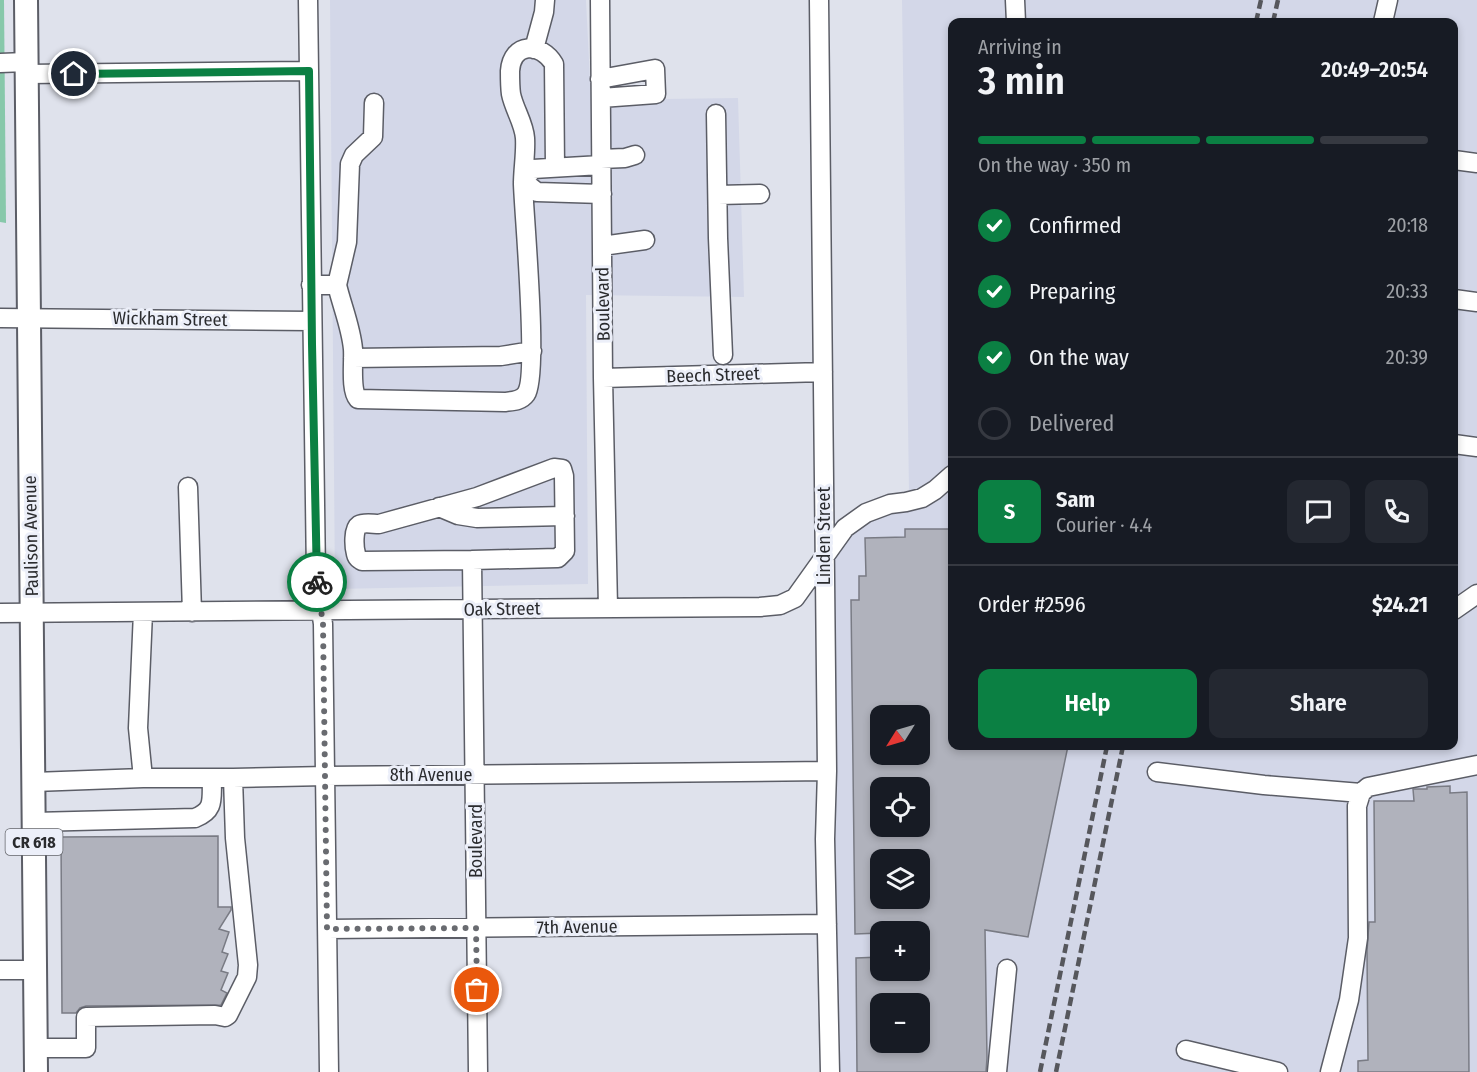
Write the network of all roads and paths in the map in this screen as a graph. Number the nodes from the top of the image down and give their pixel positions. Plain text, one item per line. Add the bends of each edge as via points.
1 (26, 0) edge
2 (309, 0) edge
3 (545, 0) edge
4 (600, 0) edge
5 (819, 0) edge
6 (1015, 0) edge
7 (1388, 0) edge
8 (1016, 18) edge
9 (1384, 18) edge
10 (534, 49) junction
11 (0, 63) edge
12 (26, 68) junction
13 (309, 71) junction
14 (600, 79) junction
15 (601, 98) junction
16 (374, 102) dead end
17 (716, 114) dead end
18 (635, 155) dead end
19 (1458, 161) edge
20 (601, 162) junction
21 (1477, 163) edge
22 (555, 167) junction
23 (523, 181) junction
24 (602, 194) junction
25 (760, 194) dead end
26 (718, 195) junction
27 (645, 240) dead end
28 (602, 246) junction
29 (311, 285) junction
30 (337, 285) junction
31 (1458, 300) edge
32 (1477, 302) edge
33 (29, 317) junction
34 (0, 318) edge
35 (312, 321) junction
36 (532, 351) junction
37 (723, 355) dead end
38 (353, 358) junction
39 (823, 372) junction
40 (603, 378) junction
41 (1458, 445) edge
42 (1477, 447) edge
43 (948, 479) edge
44 (188, 487) dead end
45 (440, 507) junction
46 (565, 516) junction
47 (824, 558) junction
48 (472, 560) junction
49 (1477, 594) edge
50 (1458, 607) edge
51 (608, 608) junction
52 (321, 609) junction
53 (473, 610) junction
54 (32, 612) junction
55 (143, 612) junction
56 (192, 612) junction
57 (0, 613) edge
58 (1477, 765) edge
59 (827, 771) junction
60 (1157, 771) dead end
61 (475, 775) junction
62 (326, 776) junction
63 (143, 778) junction
64 (212, 778) junction
65 (232, 778) junction
66 (34, 782) junction
67 (1360, 793) junction
68 (34, 822) junction
69 (827, 924) junction
70 (476, 928) junction
71 (327, 929) junction
72 (1007, 969) dead end
73 (0, 970) edge
74 (35, 970) junction
75 (36, 1047) junction
76 (1186, 1050) dead end
77 (36, 1072) edge
78 (329, 1072) edge
79 (478, 1072) edge
80 (830, 1072) edge
81 (997, 1072) edge
82 (1278, 1072) edge
83 (1330, 1072) edge

1 - 12 main road, Paulison Avenue / CR 618
2 - 13 street
3 - 10 street
4 - 14 street, Boulevard
5 - 39 street, Linden Street
6 - 8 street
7 - 9 street
10 - 22 street via 554,64
10 - 23 street via 518,51 510,69 511,94 525,136
11 - 12 street
12 - 13 street
12 - 33 main road, Paulison Avenue / CR 618
13 - 29 street
14 - 15 street, Boulevard
14 - 15 street via 655,69 656,94
15 - 20 street, Boulevard
16 - 30 street via 373,137 350,164 347,242
17 - 26 street
18 - 20 street
19 - 21 street
20 - 22 street
20 - 24 street, Boulevard
22 - 23 street via 533,169
23 - 24 street via 537,192
23 - 36 street
24 - 28 street, Boulevard
25 - 26 street
26 - 37 street
27 - 28 street
28 - 40 street, Boulevard
29 - 30 street
29 - 35 street
30 - 38 street via 349,324
31 - 32 street
33 - 34 street, Wickham Street
33 - 35 street, Wickham Street
33 - 54 main road, Paulison Avenue / CR 618
35 - 52 street via 316,575
36 - 38 street via 501,356
36 - 38 street via 527,393 518,400 505,402 358,399 354,392
39 - 40 street, Beech Street
39 - 47 street, Linden Street
40 - 51 street, Boulevard
41 - 42 street
43 - 47 street, Oak Street via 922,498 866,513 845,528
44 - 56 street
45 - 46 street via 477,518
45 - 46 street via 554,468 562,469 564,476
45 - 48 street via 379,524 359,524 355,537 357,558
46 - 48 street via 565,551 558,558
47 - 51 street, Oak Street via 795,598 780,605
47 - 59 street, Linden Street
48 - 53 street, Boulevard
49 - 50 street
51 - 53 street, Oak Street
52 - 53 street, Oak Street
52 - 56 street, Oak Street
52 - 62 street
53 - 61 street, Boulevard
54 - 55 street, Oak Street
54 - 57 street, Oak Street
54 - 66 main road, Paulison Avenue / CR 618
55 - 56 street, Oak Street
55 - 63 street via 138,728
58 - 67 street via 1368,787
59 - 61 street, 8th Avenue
59 - 69 street, Linden Street
60 - 67 street
61 - 62 street, 8th Avenue
61 - 70 street, Boulevard
62 - 65 street, 8th Avenue
62 - 71 street
63 - 64 street, 8th Avenue
63 - 66 street, 8th Avenue
64 - 65 street, 8th Avenue
64 - 68 street via 210,807 195,818
65 - 75 street via 248,965 247,977 228,1015 86,1017 86,1048
66 - 68 main road, Paulison Avenue / CR 618
67 - 83 street via 1358,938 1349,1000
68 - 74 main road, Paulison Avenue / CR 618
69 - 70 street, 7th Avenue
69 - 80 street, Linden Street
70 - 71 street, 7th Avenue
70 - 79 street, Boulevard
71 - 78 street
72 - 81 street
73 - 74 street
74 - 75 main road, Paulison Avenue / CR 618
75 - 77 main road, Paulison Avenue / CR 618
76 - 82 street

